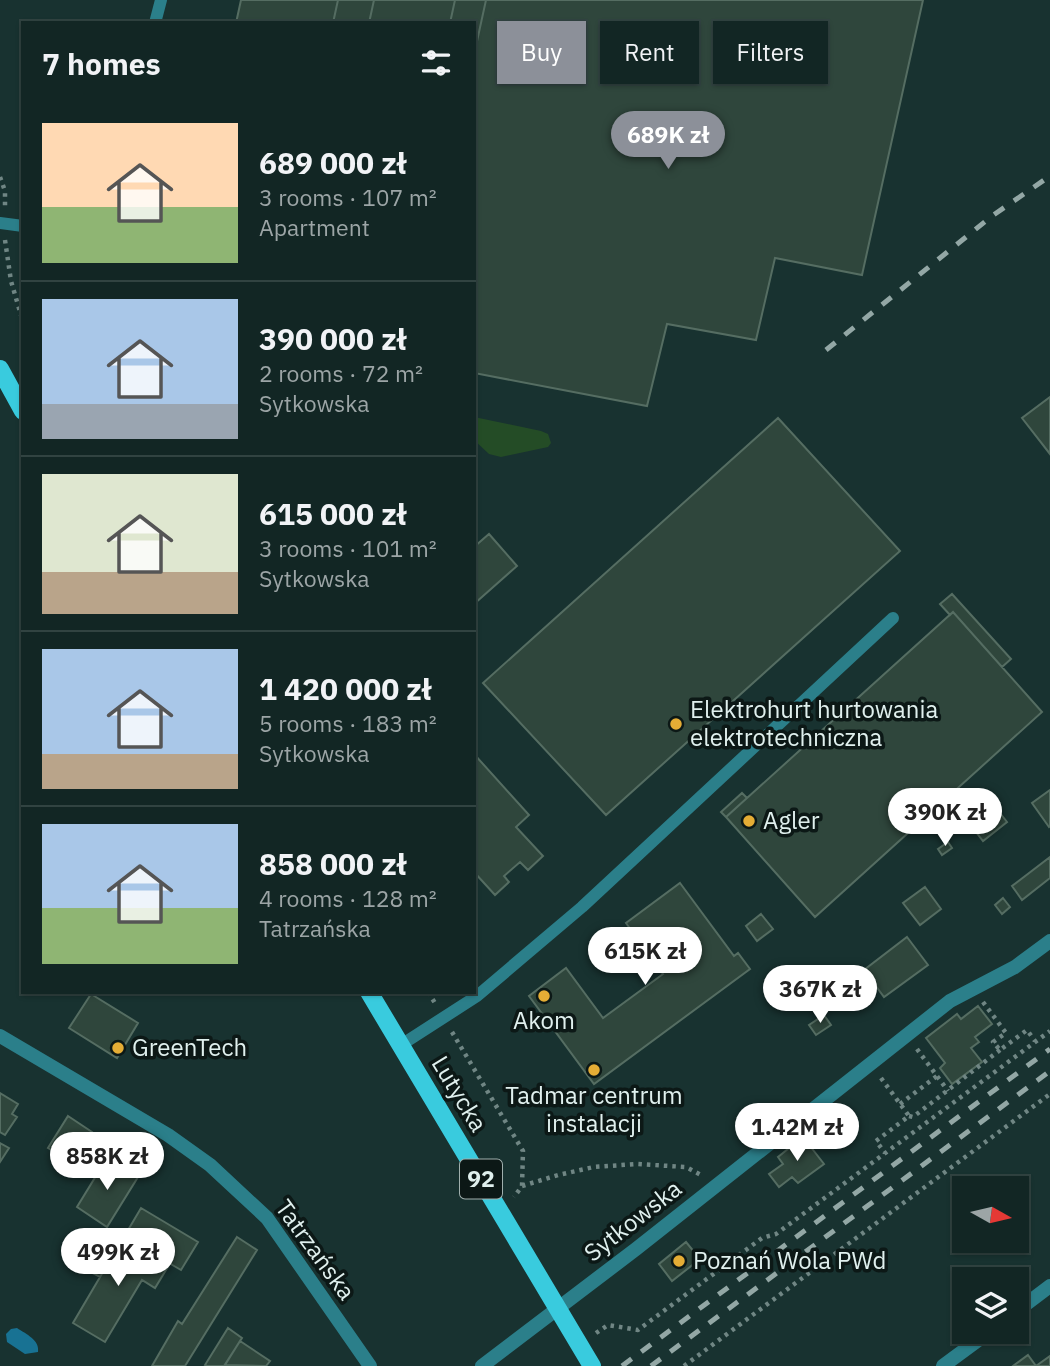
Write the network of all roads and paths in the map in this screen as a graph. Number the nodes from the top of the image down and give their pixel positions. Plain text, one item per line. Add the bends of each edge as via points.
1 (161, 0) edge
2 (156, 21) edge
3 (0, 177) edge
4 (1, 222) edge
5 (21, 226) edge
6 (21, 315) edge
7 (0, 369) edge
8 (21, 407) edge
9 (893, 618) dead end
10 (1050, 941) edge
11 (971, 988) junction
12 (370, 994) edge
13 (429, 994) edge
14 (444, 1017) junction
15 (1050, 1031) edge
16 (906, 1034) junction
17 (0, 1036) edge
18 (1035, 1041) junction
19 (401, 1045) junction
20 (1000, 1050) junction
21 (870, 1063) junction
22 (937, 1076) junction
23 (948, 1091) junction
24 (1050, 1094) edge
25 (900, 1104) junction
26 (909, 1116) junction
27 (885, 1153) junction
28 (717, 1184) junction
29 (522, 1186) junction
30 (520, 1208) dead end
31 (1050, 1286) edge
32 (1029, 1302) edge
33 (557, 1308) junction
34 (592, 1328) dead end
35 (973, 1344) edge
36 (370, 1366) edge
37 (482, 1366) edge
38 (592, 1366) edge
39 (684, 1366) edge
40 (943, 1366) edge

1 - 2 lane
3 - 4 path via 5,191
4 - 5 lane
4 - 6 path
7 - 8 main road
9 - 14 lane via 582,907 477,996
10 - 11 street, Sytkowska via 1015,967
11 - 16 street, Sytkowska
11 - 20 path via 1006,1033 993,1042
12 - 19 main road, Lutycka / 92
13 - 14 path
14 - 19 lane
14 - 29 path via 523,1151
15 - 18 path
16 - 21 street, Sytkowska
16 - 22 path
17 - 36 street, Tatrzańska via 168,1135 210,1165 267,1218
18 - 20 path via 1027,1030
18 - 27 path
19 - 33 main road, Lutycka / 92
20 - 23 path
21 - 25 path
21 - 28 street, Sytkowska
22 - 23 path
22 - 25 path
23 - 26 path
24 - 39 path
25 - 26 path
26 - 27 path via 876,1141
27 - 34 path via 638,1329 608,1325 595,1333
28 - 29 path via 687,1167 637,1164 594,1167
28 - 33 street, Sytkowska
29 - 30 path via 514,1197
31 - 32 street
33 - 37 street, Sytkowska
33 - 38 main road, Lutycka / 92
35 - 40 street

